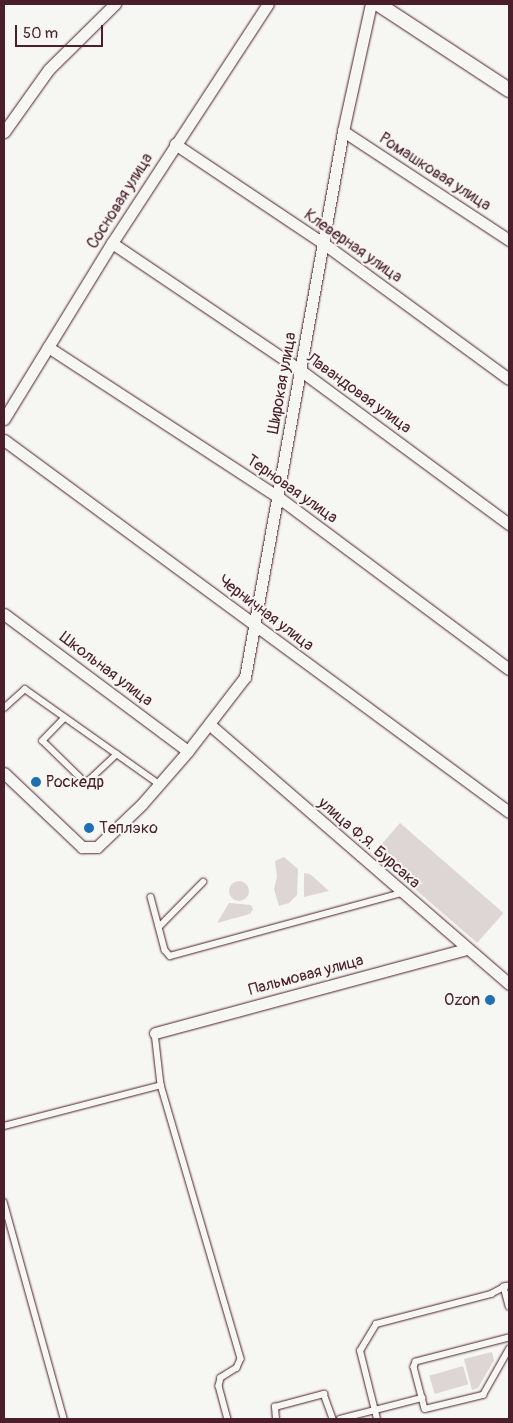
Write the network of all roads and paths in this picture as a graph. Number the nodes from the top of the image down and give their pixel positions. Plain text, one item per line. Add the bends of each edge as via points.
1 (115, 4) edge
2 (268, 4) edge
3 (371, 4) edge
4 (378, 4) edge
5 (509, 90) edge
6 (343, 131) junction
7 (4, 132) edge
8 (175, 144) junction
9 (509, 240) edge
10 (112, 243) junction
11 (323, 243) junction
12 (48, 347) junction
13 (300, 370) junction
14 (509, 379) edge
15 (4, 419) edge
16 (4, 440) edge
17 (278, 497) junction
18 (509, 524) edge
19 (4, 614) edge
20 (255, 626) junction
21 (509, 669) edge
22 (4, 708) edge
23 (65, 718) junction
24 (209, 724) junction
25 (188, 751) junction
26 (117, 754) junction
27 (4, 773) edge
28 (159, 784) junction
29 (509, 812) edge
30 (203, 882) dead end
31 (402, 893) junction
32 (151, 897) dead end
33 (159, 927) junction
34 (466, 949) junction
35 (509, 984) edge
36 (155, 1033) joint
37 (161, 1085) junction
38 (4, 1126) edge
39 (4, 1202) edge
40 (507, 1286) edge
41 (509, 1306) edge
42 (509, 1338) edge
43 (509, 1349) edge
44 (422, 1398) junction
45 (375, 1410) junction
46 (64, 1419) edge
47 (228, 1419) edge
48 (276, 1419) edge
49 (333, 1419) edge
50 (340, 1419) edge
51 (377, 1419) edge

1 - 7 street via 50,69
2 - 8 street, Сосновая улица
3 - 6 street, Широкая улица
4 - 5 street
6 - 9 street, Ромашковая улица
6 - 11 street, Широкая улица
8 - 10 street, Сосновая улица
8 - 11 street, Клеверная улица
10 - 12 street, Сосновая улица
10 - 13 street, Лавандовая улица
11 - 13 street, Широкая улица
11 - 14 street, Клеверная улица
12 - 15 street, Сосновая улица
12 - 17 street, Терновая улица
13 - 17 street, Широкая улица
13 - 18 street, Лавандовая улица
16 - 20 street, Черничная улица
17 - 20 street, Широкая улица
17 - 21 street, Терновая улица
19 - 25 street, Школьная улица
20 - 24 street, Широкая улица via 245,677
20 - 29 street, Черничная улица
22 - 23 lane via 25,689
23 - 26 lane
23 - 26 lane via 43,741 86,783
24 - 25 street, Широкая улица
24 - 31 street, улица Ф.Я. Бурсака
25 - 28 street, Широкая улица
26 - 28 lane
27 - 28 street, Широкая улица via 82,847 97,848
30 - 33 lane
31 - 33 lane via 170,956
31 - 34 street, улица Ф.Я. Бурсака
32 - 33 lane
34 - 35 street, улица Ф.Я. Бурсака
34 - 36 street, Пальмовая улица
36 - 37 lane
37 - 38 lane
37 - 47 lane via 241,1360 237,1368 221,1378 219,1386
39 - 46 lane
40 - 41 lane
40 - 45 lane via 491,1294 376,1324 360,1350
42 - 44 lane via 416,1362 414,1367
43 - 44 lane via 483,1395 427,1410
44 - 45 lane
45 - 50 lane
45 - 51 lane
48 - 49 lane via 275,1407 322,1394 328,1398

